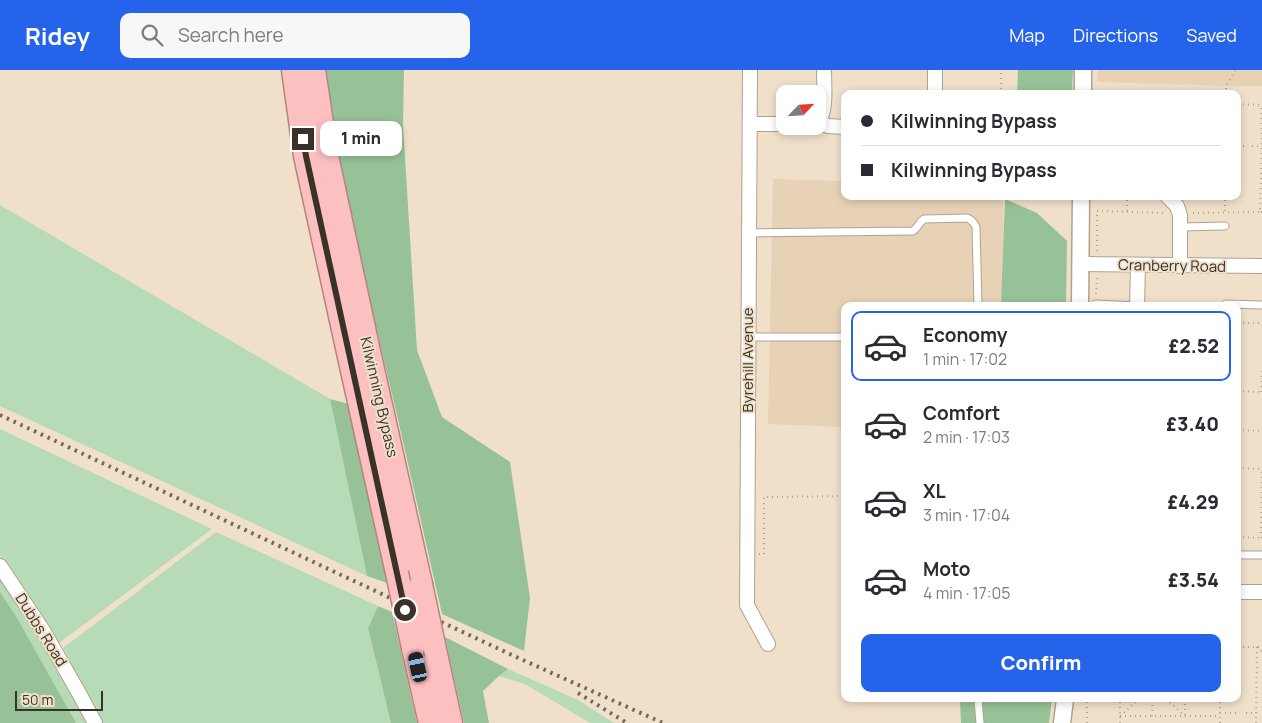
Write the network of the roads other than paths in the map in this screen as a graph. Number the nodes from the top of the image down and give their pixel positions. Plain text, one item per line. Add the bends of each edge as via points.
1 (293, 70) edge
2 (314, 70) edge
3 (750, 70) edge
4 (824, 70) edge
5 (935, 70) edge
6 (1083, 70) edge
7 (824, 85) edge
8 (935, 90) edge
9 (1082, 90) edge
10 (750, 124) junction
11 (776, 124) edge
12 (826, 125) edge
13 (841, 127) edge
14 (1081, 200) edge
15 (1171, 200) edge
16 (1180, 220) junction
17 (1225, 226) road end
18 (749, 233) junction
19 (1081, 264) junction
20 (1138, 265) junction
21 (1180, 266) junction
22 (1262, 266) edge
23 (978, 302) edge
24 (1087, 302) edge
25 (1137, 302) edge
26 (1241, 304) edge
27 (1262, 305) edge
28 (841, 337) edge
29 (748, 338) junction
30 (1241, 555) edge
31 (1262, 555) edge
32 (0, 566) edge
33 (1241, 592) edge
34 (1262, 592) edge
35 (768, 644) dead end
36 (978, 702) edge
37 (1065, 702) edge
38 (95, 723) edge
39 (430, 723) edge
40 (451, 723) edge
41 (980, 723) edge
42 (1062, 723) edge

1 - 39 highway, Kilwinning Bypass, bridge via 308,166
2 - 40 highway, Kilwinning Bypass, bridge via 327,156
3 - 10 street, Byrehill Avenue
4 - 7 street
5 - 8 street
6 - 9 street
10 - 11 street
10 - 18 street, Byrehill Avenue
12 - 13 street
14 - 19 street
15 - 16 street
16 - 17 lane
16 - 21 street
18 - 23 lane via 913,231 924,219 967,218 976,227
18 - 29 street, Byrehill Avenue
19 - 20 street, Cranberry Road
19 - 24 street
20 - 21 street, Cranberry Road
20 - 25 street
21 - 22 street, Cranberry Road
26 - 27 lane
28 - 29 lane
29 - 35 street, Byrehill Avenue via 747,605
30 - 31 lane
32 - 38 street, Dubbs Road via 44,632
33 - 34 street
36 - 41 lane
37 - 42 street

